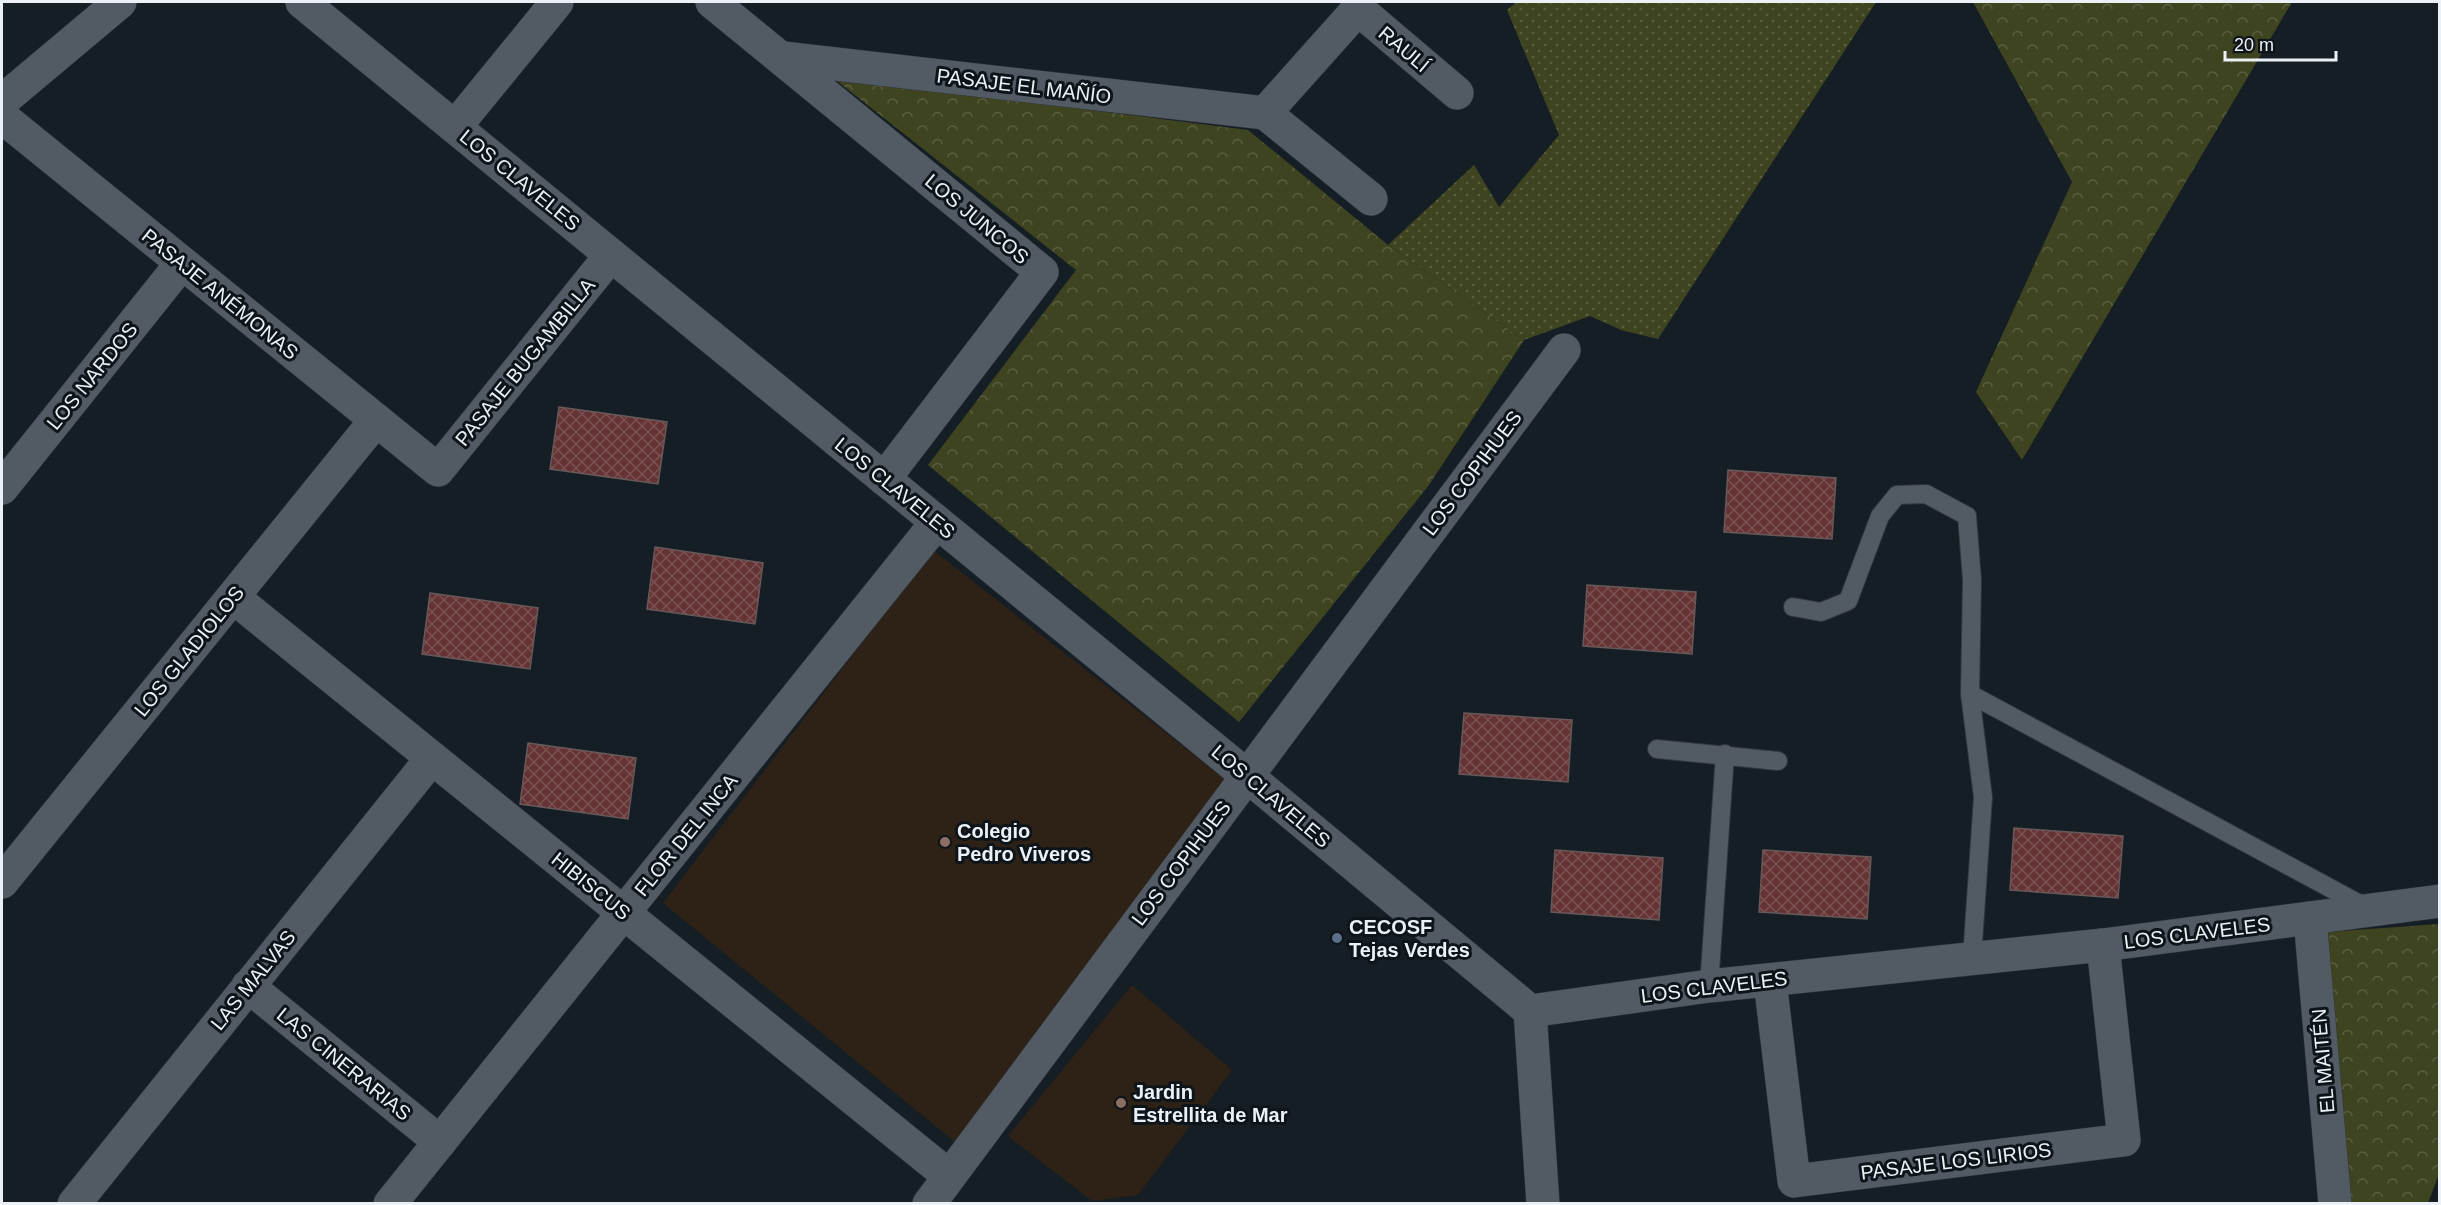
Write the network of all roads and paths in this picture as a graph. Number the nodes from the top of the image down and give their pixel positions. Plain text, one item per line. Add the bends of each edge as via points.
1 (120, 2) edge
2 (302, 2) edge
3 (557, 2) edge
4 (712, 2) edge
5 (1359, 5) edge
6 (783, 58) junction
7 (1457, 93) dead end
8 (2, 101) edge
9 (1265, 113) junction
10 (2, 117) edge
11 (455, 127) junction
12 (1371, 199) dead end
13 (611, 255) junction
14 (182, 263) junction
15 (1564, 350) dead end
16 (376, 420) junction
17 (438, 470) joint
18 (884, 478) junction
19 (2, 488) edge
20 (937, 522) junction
21 (233, 597) junction
22 (1793, 607) dead end
23 (1970, 694) junction
24 (1657, 749) dead end
25 (1725, 754) junction
26 (432, 758) junction
27 (1779, 762) dead end
28 (1246, 775) junction
29 (2, 882) edge
30 (2439, 901) edge
31 (2371, 910) junction
32 (624, 913) junction
33 (2310, 918) junction
34 (2103, 945) junction
35 (1972, 958) junction
36 (1770, 981) junction
37 (248, 986) junction
38 (1709, 986) junction
39 (1530, 1011) junction
40 (440, 1142) junction
41 (949, 1176) junction
42 (74, 1203) edge
43 (390, 1203) edge
44 (928, 1203) edge
45 (1543, 1203) edge
46 (2335, 1203) edge

1 - 8 street
2 - 11 street, LOS CLAVELES
3 - 11 street
4 - 6 street, LOS JUNCOS
5 - 7 street, RAULÍ
5 - 9 street
6 - 9 street, PASAJE EL MAÑÍO
6 - 18 street, LOS JUNCOS via 1042,272
9 - 12 street
10 - 14 street, PASAJE ANÉMONAS
11 - 13 street, LOS CLAVELES
13 - 17 street, PASAJE BUGAMBILLA
13 - 18 street, LOS CLAVELES
14 - 16 street, PASAJE ANÉMONAS
14 - 19 street, LOS NARDOS
15 - 28 street, LOS COPIHUES
16 - 17 street, PASAJE ANÉMONAS
16 - 21 street, LOS GLADIOLOS
18 - 20 street, LOS CLAVELES
20 - 28 street, LOS CLAVELES
20 - 32 street, FLOR DEL INCA
21 - 26 street, HIBISCUS
21 - 29 street, LOS GLADIOLOS
22 - 23 lane via 1821,612 1848,601 1880,516 1897,495 1926,494 1967,516 1972,580
23 - 31 lane
23 - 35 lane via 1983,797
24 - 25 lane
25 - 27 lane
25 - 38 lane
26 - 32 street, HIBISCUS
26 - 37 street, LAS MALVAS
28 - 39 street, LOS CLAVELES
28 - 41 street, LOS COPIHUES
30 - 31 street, LOS CLAVELES
31 - 33 street, LOS CLAVELES
32 - 40 street, FLOR DEL INCA
32 - 41 street, HIBISCUS
33 - 34 street, LOS CLAVELES
33 - 46 street, EL MAITÉN
34 - 35 street, LOS CLAVELES
34 - 36 street, PASAJE LOS LIRIOS via 2124,1140 1794,1181
35 - 36 street, LOS CLAVELES
36 - 38 street, LOS CLAVELES
37 - 40 street, LAS CINERARIAS
37 - 42 street, LAS MALVAS
38 - 39 street, LOS CLAVELES
39 - 45 street
40 - 43 street, FLOR DEL INCA
41 - 44 street, LOS COPIHUES

